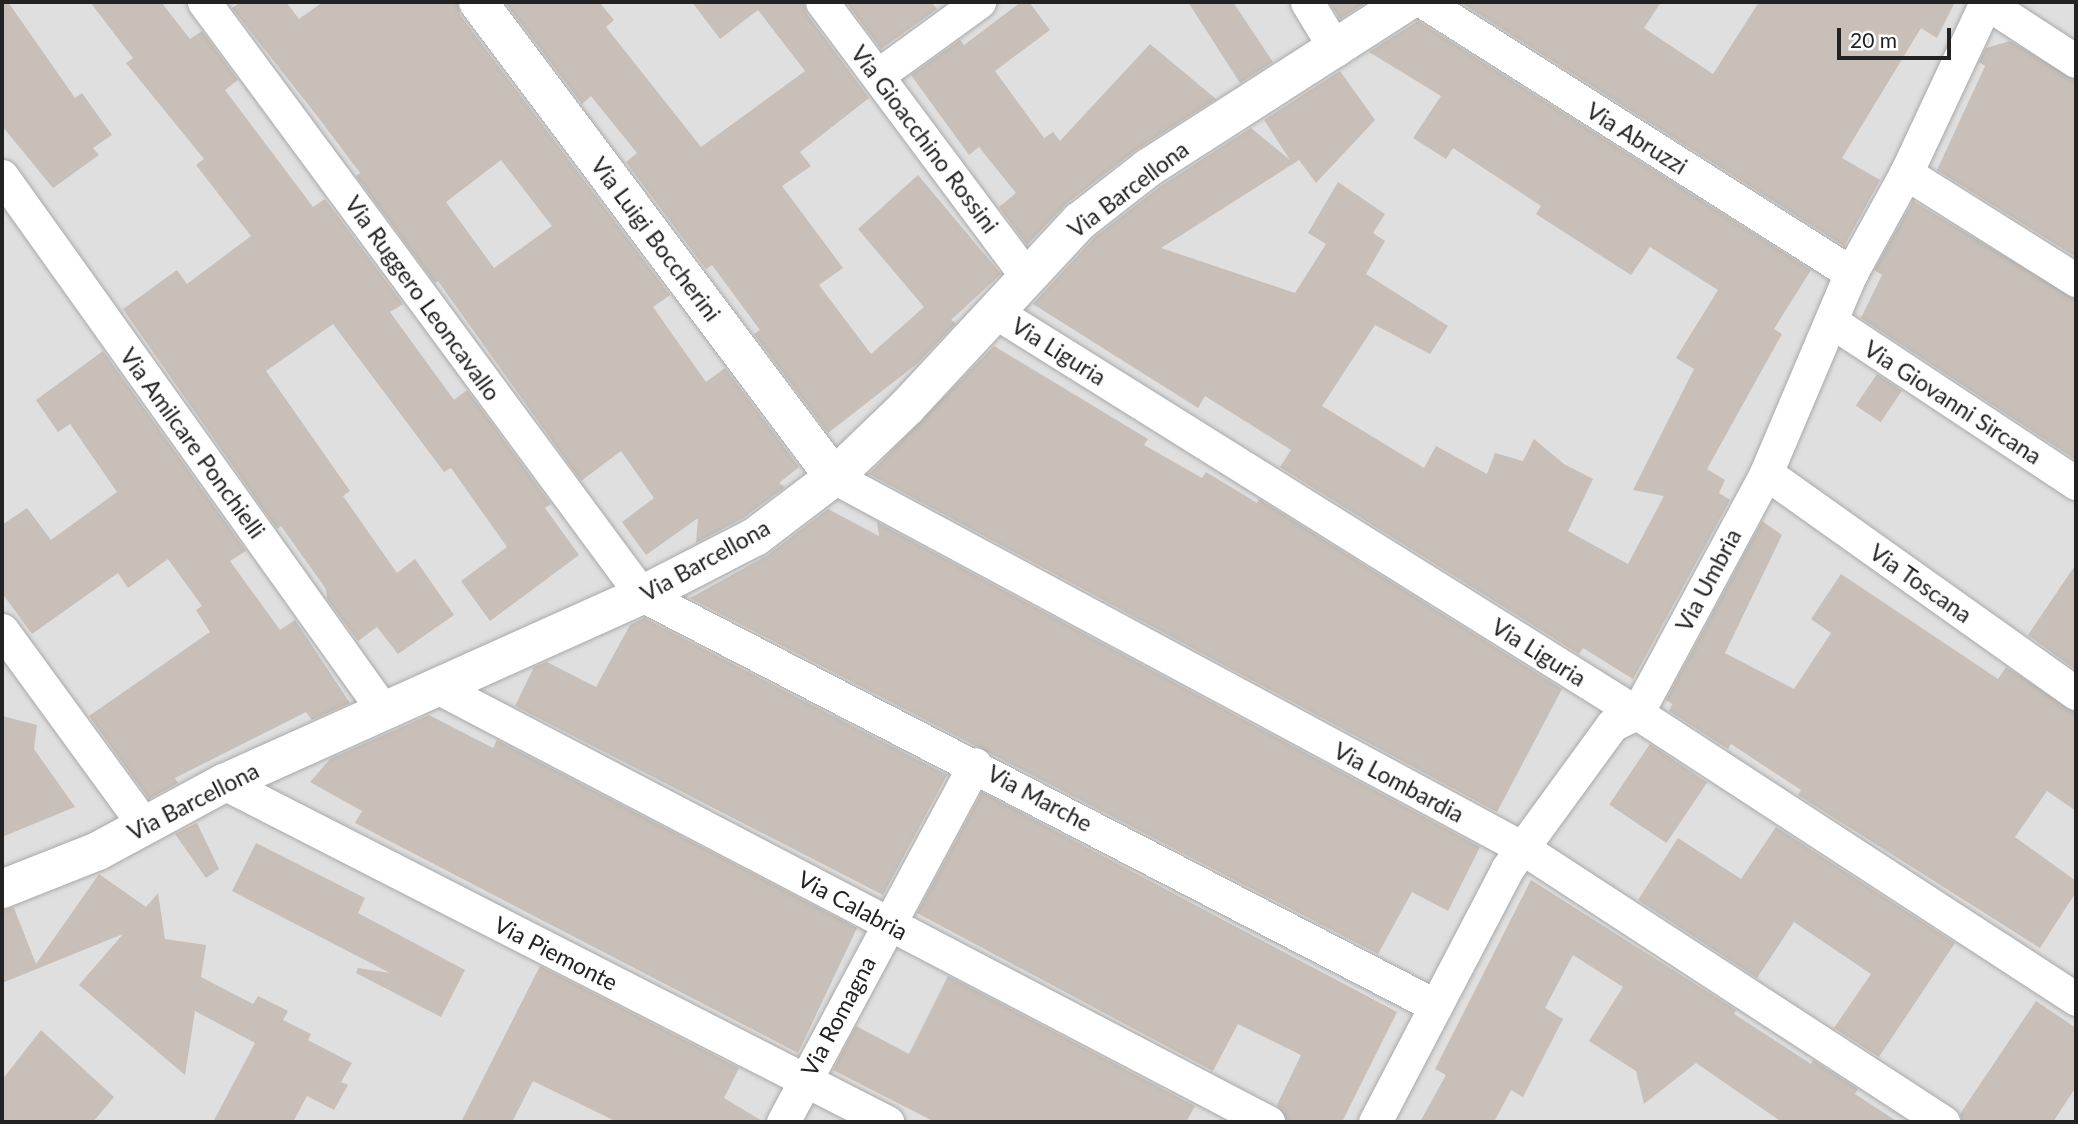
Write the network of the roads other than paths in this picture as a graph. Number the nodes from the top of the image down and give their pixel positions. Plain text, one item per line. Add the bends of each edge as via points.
1 (204, 2) edge
2 (478, 2) edge
3 (822, 2) edge
4 (979, 2) edge
5 (1307, 2) edge
6 (1407, 2) edge
7 (1424, 2) edge
8 (1986, 2) edge
9 (1336, 50) junction
10 (2076, 61) edge
11 (878, 75) junction
12 (1906, 173) junction
13 (2, 176) edge
14 (1851, 273) junction
15 (1027, 277) junction
16 (2076, 280) edge
17 (997, 313) junction
18 (1831, 321) junction
19 (1766, 473) junction
20 (834, 477) junction
21 (2076, 483) edge
22 (642, 594) junction
23 (2, 630) edge
24 (439, 688) junction
25 (2076, 693) edge
26 (383, 710) junction
27 (1637, 713) junction
28 (975, 764) junction
29 (224, 783) junction
30 (144, 825) junction
31 (1521, 847) junction
32 (2, 889) edge
33 (889, 923) junction
34 (2076, 999) edge
35 (1436, 1006) junction
36 (804, 1080) junction
37 (783, 1122) edge
38 (887, 1122) edge
39 (1268, 1122) edge
40 (1375, 1122) edge
41 (1943, 1122) edge

1 - 22 street, Via Ruggero Leoncavallo
2 - 20 street, Via Luigi Boccherini
3 - 11 street, Via Gioacchino Rossini
4 - 11 street
5 - 9 street
6 - 9 street, Via Barcellona
7 - 14 street, Via Abruzzi
8 - 10 street
8 - 12 street, Via Umbria
9 - 15 street, Via Barcellona via 1148,168 1080,220
11 - 15 street, Via Gioacchino Rossini
12 - 14 street, Via Umbria
12 - 16 street
13 - 26 street, Via Amilcare Ponchielli
14 - 18 street, Via Umbria
15 - 17 street, Via Barcellona
17 - 20 street, Via Barcellona
17 - 27 street, Via Liguria
18 - 19 street, Via Umbria
18 - 21 street, Via Giovanni Sircana
19 - 25 street, Via Toscana
19 - 27 street, Via Umbria
20 - 22 street, Via Barcellona via 755,537
20 - 31 street, Via Lombardia
22 - 24 street, Via Barcellona
22 - 28 street, Via Marche
23 - 30 street
24 - 26 street, Via Barcellona
24 - 33 street, Via Calabria
26 - 29 street, Via Barcellona
27 - 31 street, Via Umbria via 1612,726
27 - 34 street, Via Liguria
28 - 33 street, Via Romagna
28 - 35 street, Via Marche
29 - 30 street, Via Barcellona
29 - 36 street, Via Piemonte
30 - 32 street, Via Barcellona via 98,850
31 - 35 street, Via Umbria
31 - 41 street, Via Lombardia
33 - 36 street, Via Romagna
33 - 39 street, Via Calabria
35 - 40 street, Via Umbria
36 - 37 street, Via Romagna
36 - 38 street, Via Piemonte

